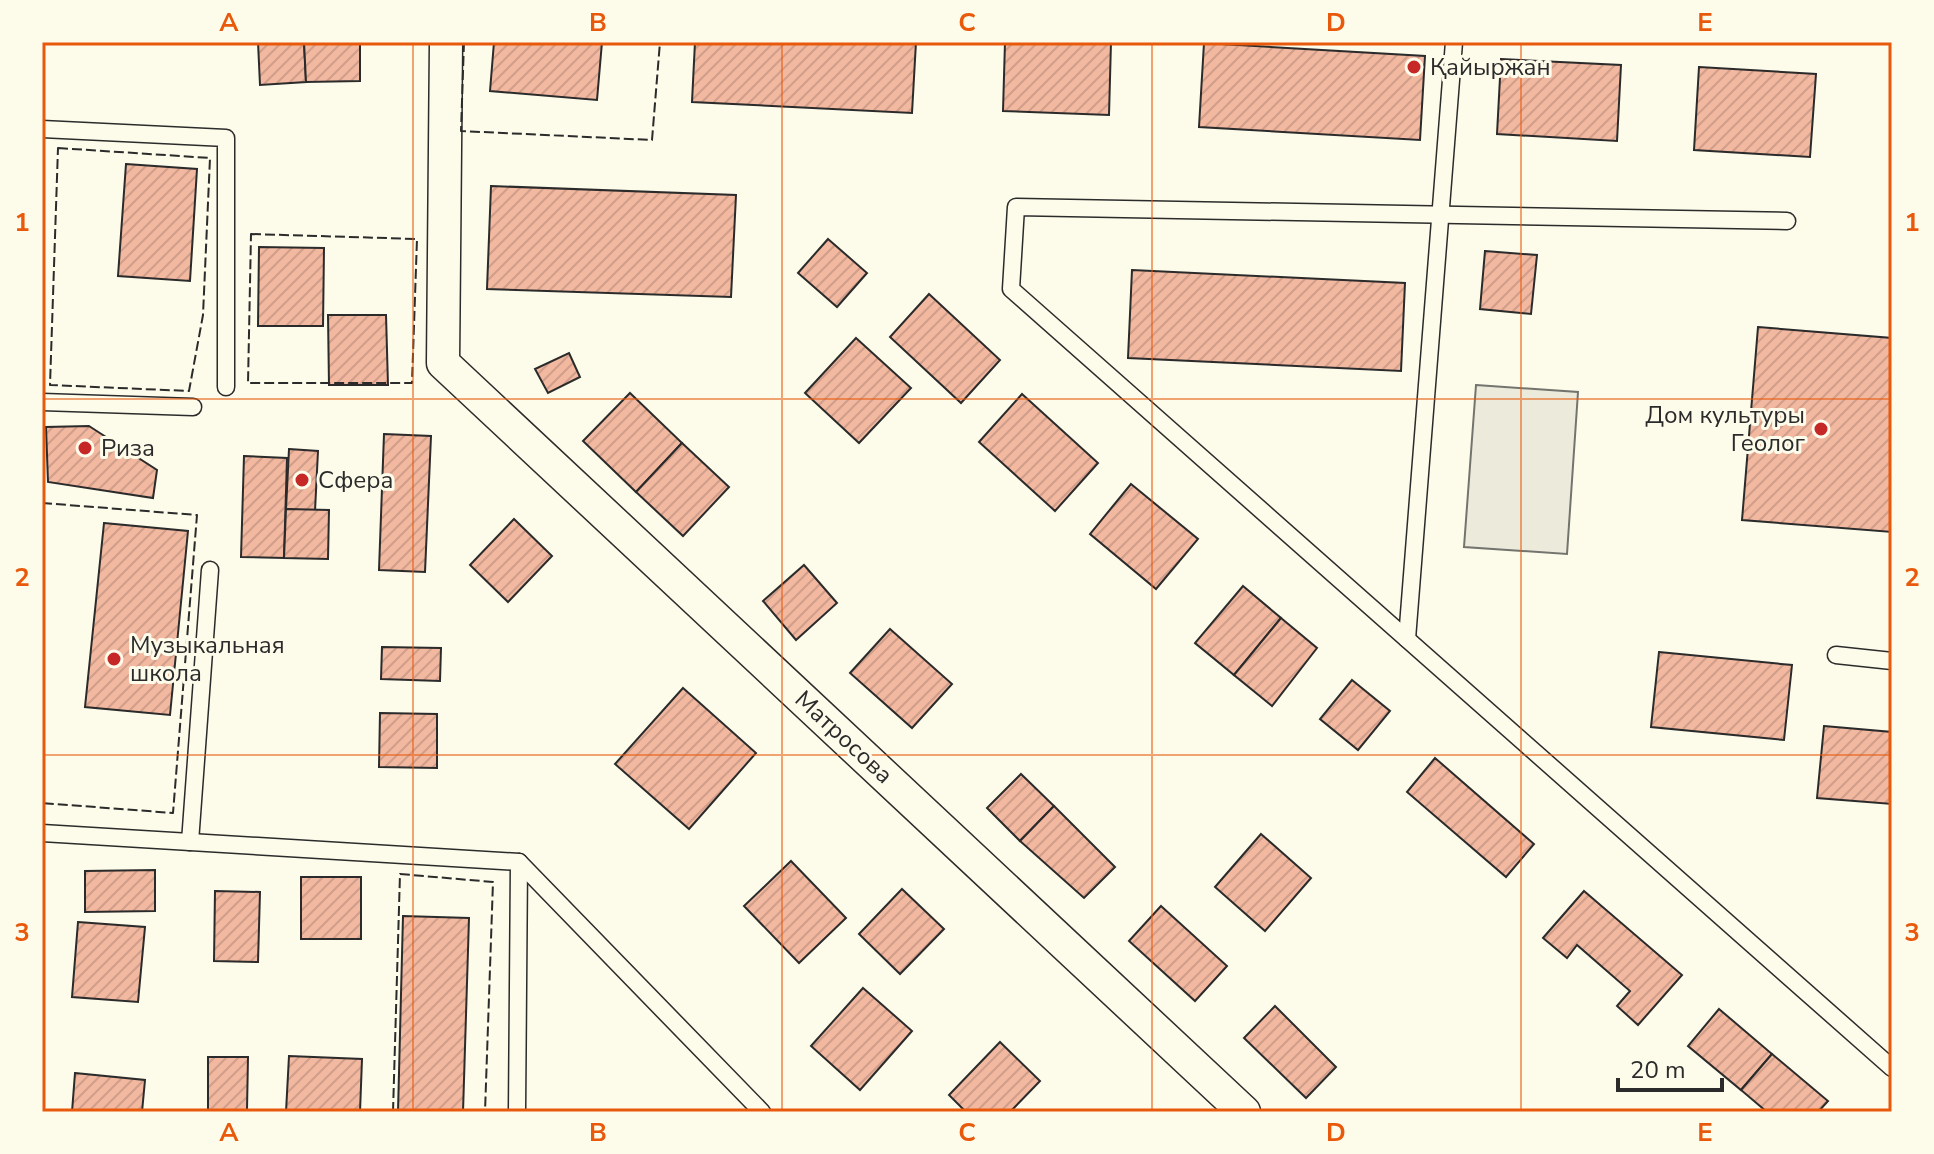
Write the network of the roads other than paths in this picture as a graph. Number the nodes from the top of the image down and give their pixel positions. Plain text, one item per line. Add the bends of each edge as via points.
1 (446, 42) edge
2 (1454, 42) edge
3 (42, 129) edge
4 (1440, 214) junction
5 (1787, 221) dead end
6 (226, 387) dead end
7 (42, 402) edge
8 (193, 407) dead end
9 (210, 570) dead end
10 (1407, 639) junction
11 (1836, 655) dead end
12 (1892, 661) edge
13 (42, 833) edge
14 (190, 842) junction
15 (519, 862) junction
16 (1892, 1068) edge
17 (517, 1112) edge
18 (762, 1112) edge
19 (1244, 1112) edge

1 - 19 street, Матросова via 443,363
2 - 4 lane
3 - 6 lane via 226,138
4 - 5 lane
4 - 10 lane
4 - 10 lane via 1016,207 1011,289
7 - 8 lane
9 - 14 lane
10 - 16 lane
11 - 12 lane
13 - 14 lane
14 - 15 lane
15 - 17 lane
15 - 18 lane

